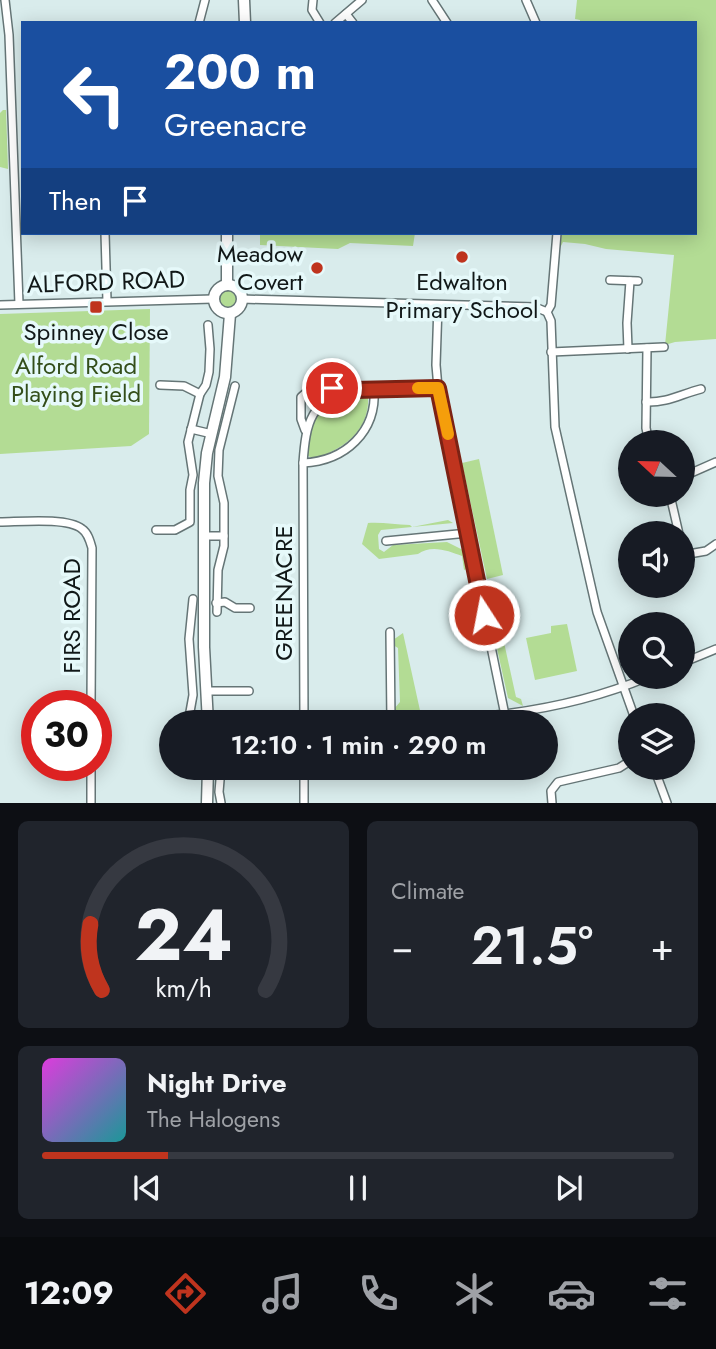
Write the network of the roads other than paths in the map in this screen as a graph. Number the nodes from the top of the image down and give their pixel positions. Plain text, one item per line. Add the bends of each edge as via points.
1 (5, 0) edge
2 (205, 0) edge
3 (244, 0) edge
4 (313, 0) edge
5 (362, 0) edge
6 (432, 0) edge
7 (526, 0) edge
8 (346, 14) junction
9 (200, 21) edge
10 (245, 21) edge
11 (319, 21) edge
12 (337, 21) edge
13 (351, 21) edge
14 (446, 21) edge
15 (535, 21) edge
16 (105, 235) edge
17 (227, 235) edge
18 (557, 235) edge
19 (610, 280) dead end
20 (227, 285) junction
21 (213, 299) junction
22 (242, 299) junction
23 (107, 301) junction
24 (19, 304) junction
25 (438, 304) junction
26 (0, 305) edge
27 (547, 312) junction
28 (230, 314) junction
29 (208, 325) dead end
30 (664, 347) dead end
31 (647, 348) junction
32 (628, 349) junction
33 (551, 352) junction
34 (160, 385) dead end
35 (235, 386) dead end
36 (438, 388) junction
37 (374, 389) junction
38 (701, 390) dead end
39 (342, 392) junction
40 (200, 394) junction
41 (646, 402) junction
42 (191, 429) junction
43 (305, 430) junction
44 (646, 430) edge
45 (212, 434) junction
46 (716, 462) edge
47 (303, 463) junction
48 (695, 471) edge
49 (0, 522) edge
50 (156, 530) dead end
51 (468, 533) junction
52 (203, 536) junction
53 (224, 536) junction
54 (386, 541) dead end
55 (716, 544) edge
56 (695, 552) edge
57 (193, 599) dead end
58 (216, 603) junction
59 (250, 608) dead end
60 (217, 612) dead end
61 (390, 632) dead end
62 (716, 649) edge
63 (695, 658) edge
64 (618, 673) edge
65 (619, 689) edge
66 (91, 690) edge
67 (206, 691) junction
68 (249, 691) dead end
69 (190, 710) edge
70 (207, 710) edge
71 (304, 710) edge
72 (391, 710) edge
73 (504, 710) edge
74 (539, 710) edge
75 (618, 768) edge
76 (207, 780) edge
77 (220, 780) edge
78 (304, 780) edge
79 (658, 780) edge
80 (91, 781) edge
81 (91, 803) edge
82 (206, 803) edge
83 (221, 803) edge
84 (304, 803) edge
85 (552, 803) edge
86 (667, 803) edge

1 - 24 street
2 - 9 street
3 - 10 street
4 - 11 street
5 - 8 street
6 - 14 street
7 - 15 street
8 - 12 street
8 - 13 street
16 - 23 street
17 - 20 street
18 - 27 street
19 - 32 street via 634,281
20 - 21 street via 215,292
20 - 22 street via 238,289
21 - 23 street, ALFORD ROAD
21 - 28 street via 218,310
22 - 25 street
22 - 28 street via 239,309
23 - 24 street, ALFORD ROAD
24 - 26 street, ALFORD ROAD
25 - 27 street via 535,307
25 - 36 street
27 - 33 street
28 - 45 street via 225,377
29 - 40 street via 209,372
30 - 31 street
31 - 32 street
31 - 41 street
32 - 33 street
33 - 64 street via 555,427 597,612
34 - 40 street via 184,386
35 - 53 street via 219,450
36 - 37 street, GREENACRE
36 - 51 street
37 - 39 street, GREENACRE
37 - 47 street via 376,404 361,436 332,458
38 - 41 street via 673,400
39 - 43 street via 314,412
39 - 43 street, GREENACRE via 310,388 301,397
40 - 42 street
41 - 44 street
42 - 45 street
42 - 50 street via 190,522 175,530
43 - 47 street, GREENACRE
45 - 52 street via 204,483
46 - 48 street
47 - 71 street, GREENACRE
49 - 66 street, FIRS ROAD via 67,523 81,528 90,540
51 - 54 street
51 - 73 street
52 - 53 street
52 - 67 street
53 - 58 street
55 - 56 street
57 - 69 street
58 - 59 street
58 - 60 street
61 - 72 street
62 - 63 street
65 - 74 street
67 - 68 street
67 - 70 street
75 - 85 street via 558,782 551,792
76 - 82 street
77 - 83 street
78 - 84 street
79 - 86 street
80 - 81 street

